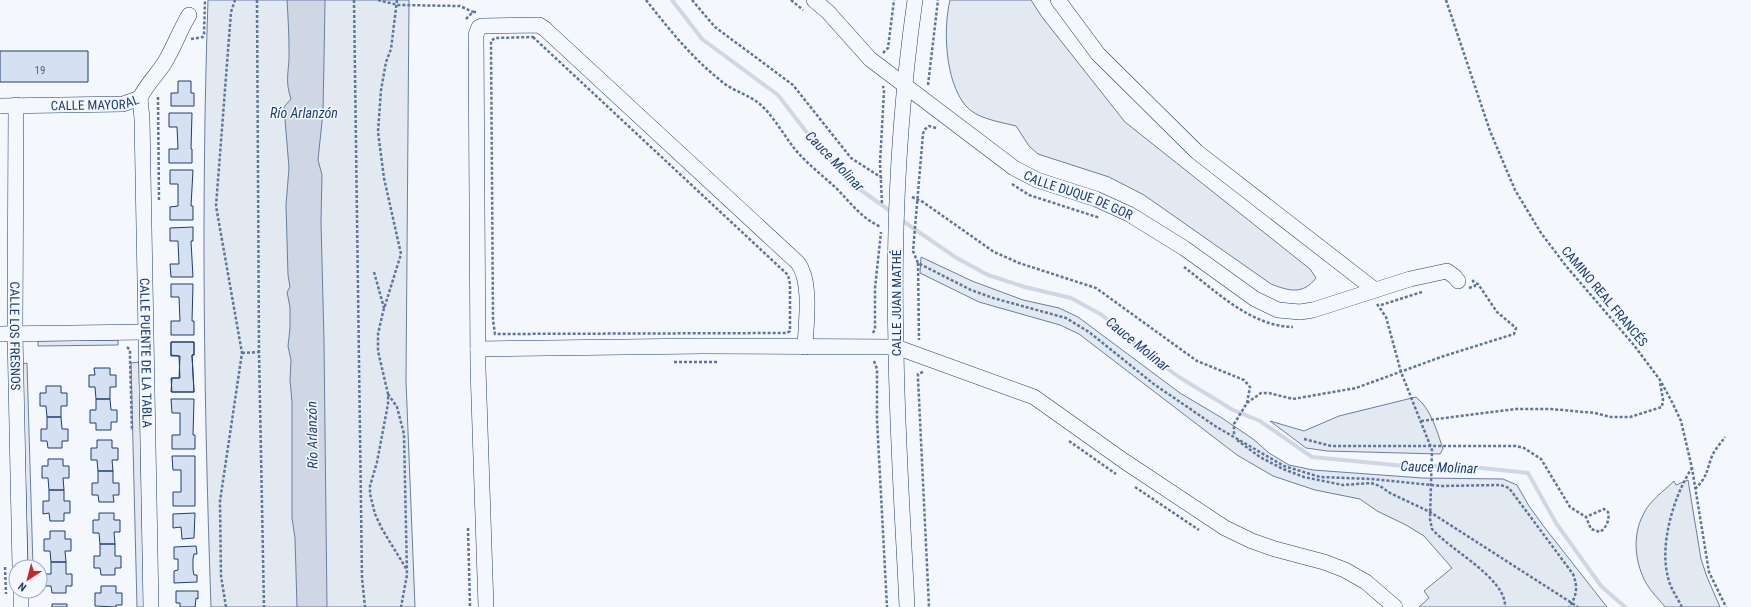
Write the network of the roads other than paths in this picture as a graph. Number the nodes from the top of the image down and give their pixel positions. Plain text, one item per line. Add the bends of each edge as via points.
1 (814, 0) edge
2 (915, 0) edge
3 (1058, 0) edge
4 (189, 15) dead end
5 (906, 85) junction
6 (140, 98) junction
7 (0, 106) edge
8 (16, 106) junction
9 (1458, 282) dead end
10 (1374, 290) junction
11 (145, 332) junction
12 (7, 334) edge
13 (805, 347) junction
14 (896, 347) junction
15 (478, 348) junction
16 (20, 559) edge
17 (151, 607) edge
18 (486, 607) edge
19 (906, 607) edge
20 (1395, 607) edge

1 - 5 street, CALLE DUQUE DE GOR via 870,59
2 - 5 street, CALLE JUAN MATHÉ
3 - 10 street via 1098,54 1196,152
4 - 6 street, CALLE MAYORAL via 165,61
5 - 10 street, CALLE DUQUE DE GOR via 1014,168 1037,180 1096,199 1129,214 1184,248 1266,306 1300,312
5 - 14 street, CALLE JUAN MATHÉ via 896,245
6 - 8 street, CALLE MAYORAL via 123,104
6 - 11 street, CALLE PUENTE DE LA TABLA
7 - 8 street, CALLE MAYORAL
8 - 12 street, CALLE LOS FRESNOS
9 - 10 street, CALLE DUQUE DE GOR via 1447,271
11 - 12 street
11 - 17 street, CALLE PUENTE DE LA TABLA
12 - 16 street, CALLE LOS FRESNOS
13 - 14 street
13 - 15 street
13 - 15 street via 806,285 805,274 798,263 556,38 539,25 531,25 482,26 476,35
14 - 19 street, CALLE JUAN MATHÉ
14 - 20 street via 1034,397 1225,528 1263,545 1345,570 1366,582
15 - 18 street

